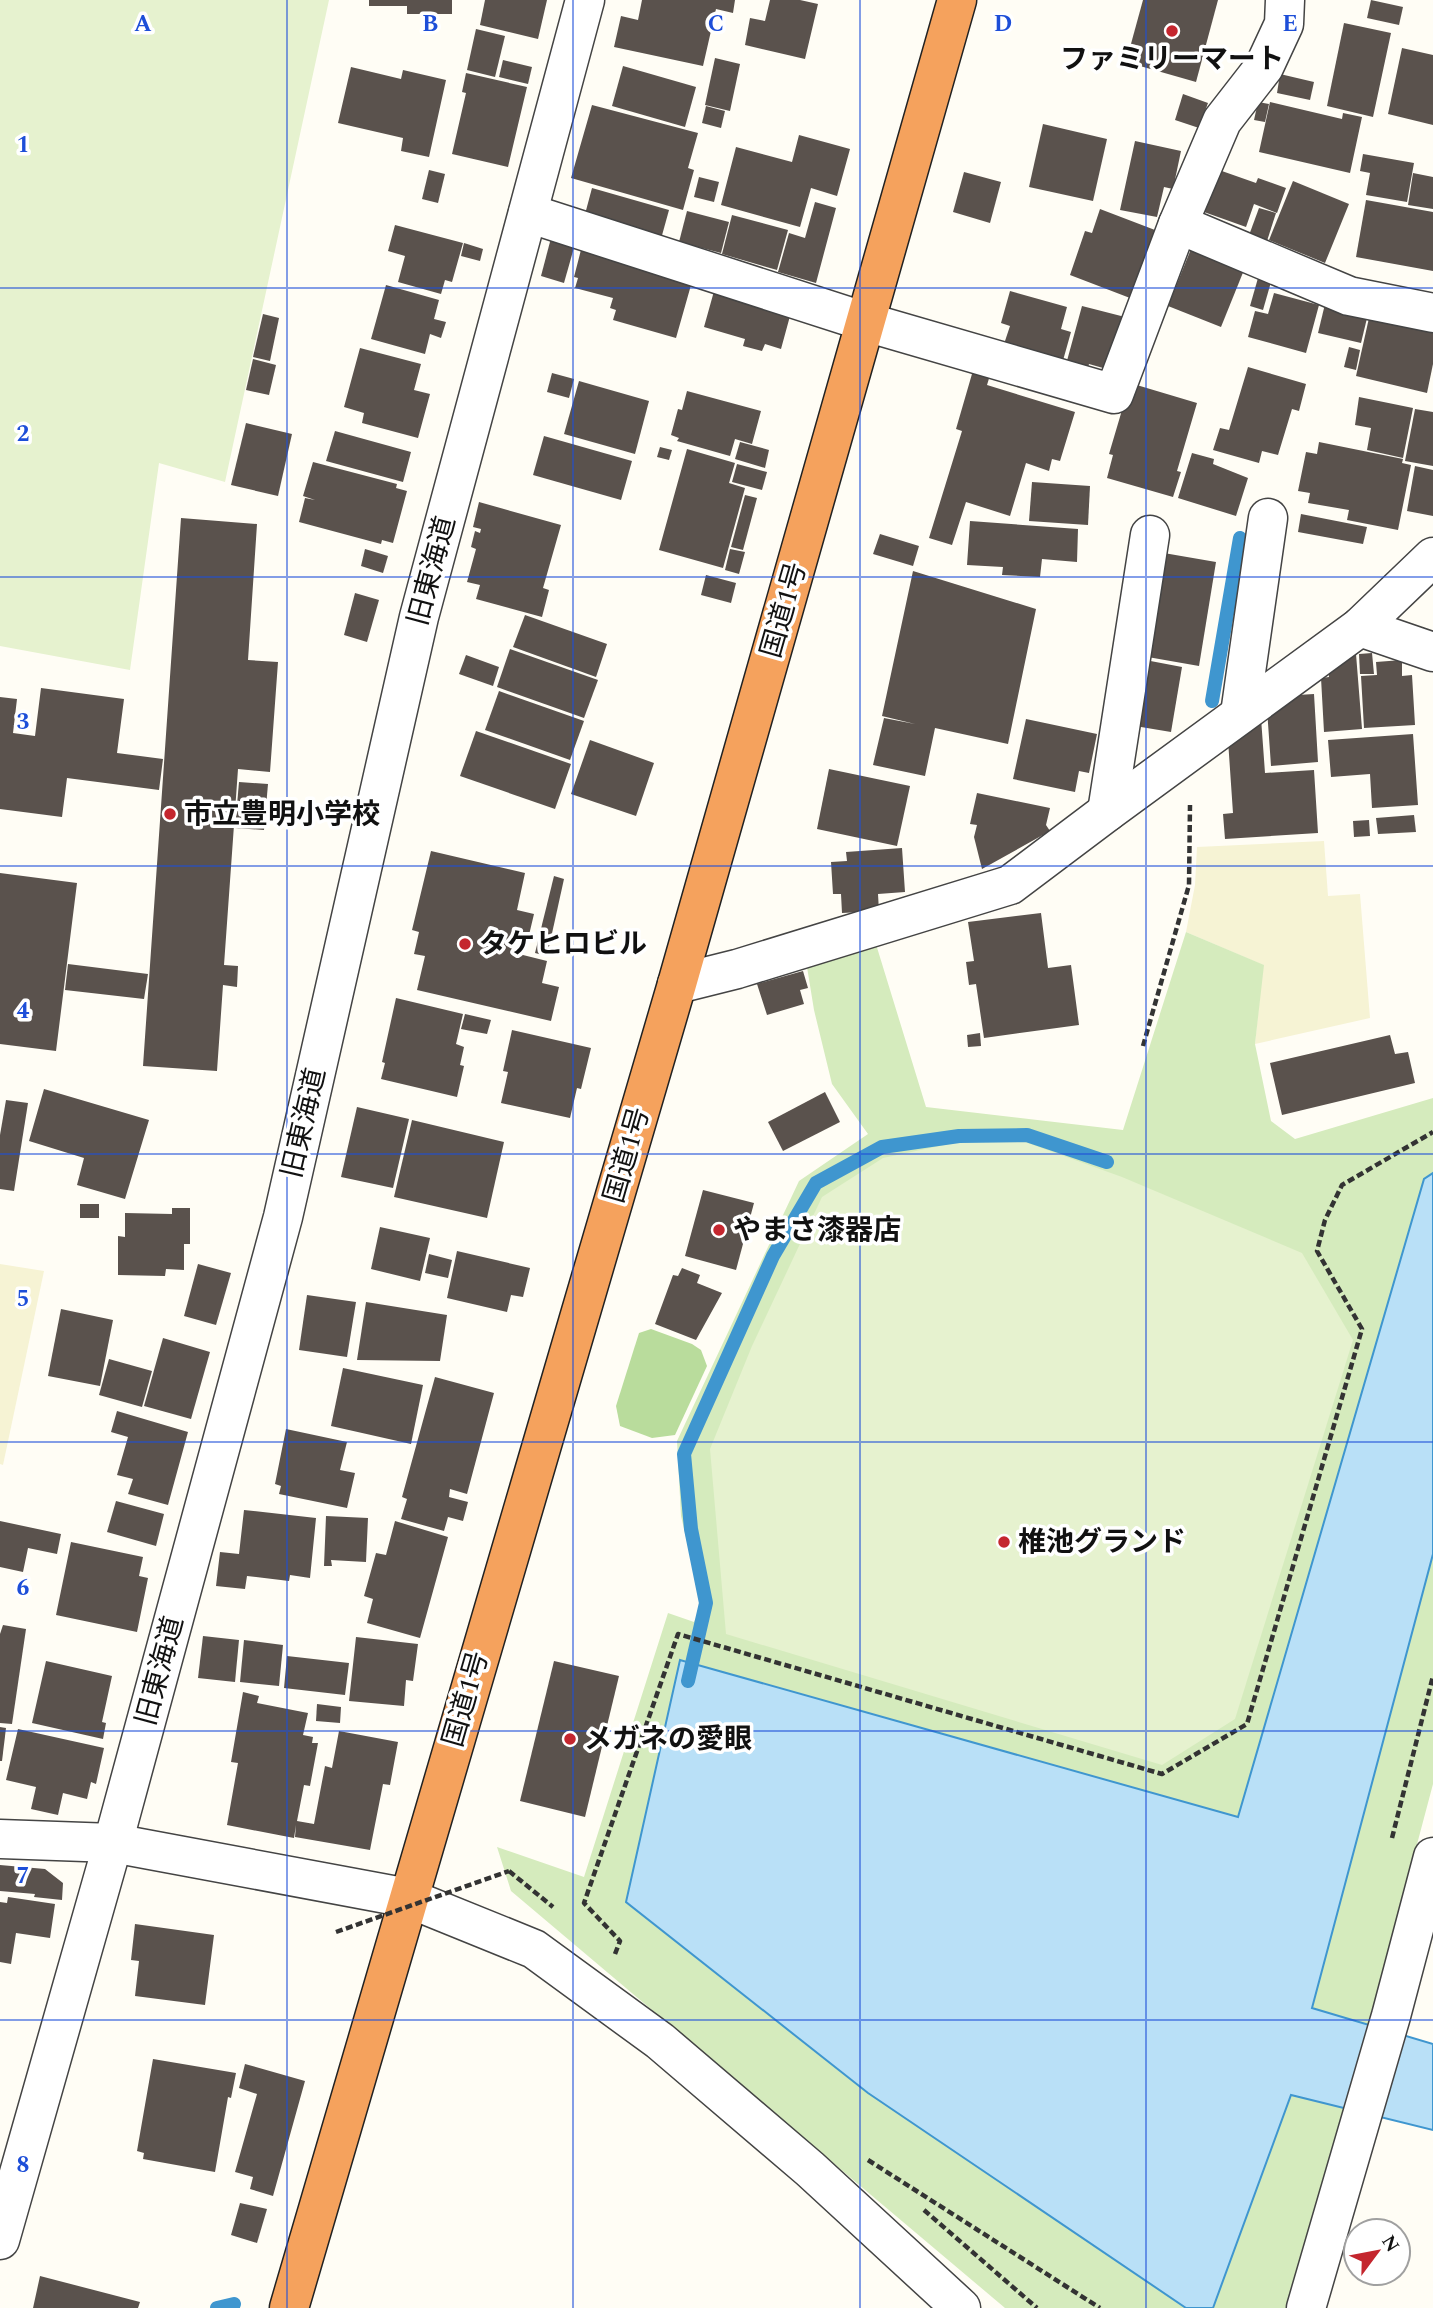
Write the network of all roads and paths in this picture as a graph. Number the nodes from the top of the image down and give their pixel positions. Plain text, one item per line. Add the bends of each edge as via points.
1 (585, 0) edge
2 (957, 0) edge
3 (1285, 0) edge
4 (528, 213) junction
5 (1178, 224) junction
6 (1433, 313) edge
7 (866, 322) junction
8 (1268, 518) dead end
9 (1150, 535) dead end
10 (1433, 557) edge
11 (1360, 627) junction
12 (1433, 653) edge
13 (1240, 714) junction
14 (1191, 750) junction
15 (1107, 812) junction
16 (677, 984) junction
17 (1143, 1046) dead end
18 (1433, 1132) edge
19 (0, 1839) edge
20 (113, 1843) junction
21 (1433, 1857) edge
22 (509, 1871) dead end
23 (408, 1898) junction
24 (336, 1932) dead end
25 (613, 1957) dead end
26 (890, 2181) dead end
27 (921, 2208) dead end
28 (0, 2240) edge
29 (289, 2308) edge
30 (961, 2308) edge
31 (1037, 2308) edge
32 (1100, 2308) edge
33 (1306, 2308) edge

1 - 4 street, 旧東海道
2 - 7 highway, 国道1号
3 - 5 street via 1284,24 1264,68 1222,121
4 - 7 street
4 - 20 street, 旧東海道 via 419,617 283,1217
5 - 6 street via 1349,296
5 - 7 street via 1114,394
7 - 16 highway, 国道1号
8 - 13 street
9 - 15 street
10 - 11 street
11 - 12 street
11 - 13 street
13 - 14 street
14 - 15 street
14 - 17 path via 1189,885
15 - 16 street via 1010,885
16 - 23 highway, 国道1号
18 - 25 path via 1342,1185 1325,1220 1317,1251 1362,1329 1247,1724 1162,1773 678,1634 584,1903 620,1941
19 - 20 street
20 - 23 street
20 - 28 street, 旧東海道
21 - 33 street
22 - 24 path, bridge
23 - 29 highway, 国道1号
23 - 30 street via 534,1949 660,2041 810,2169
26 - 32 path via 859,2154
27 - 31 path

